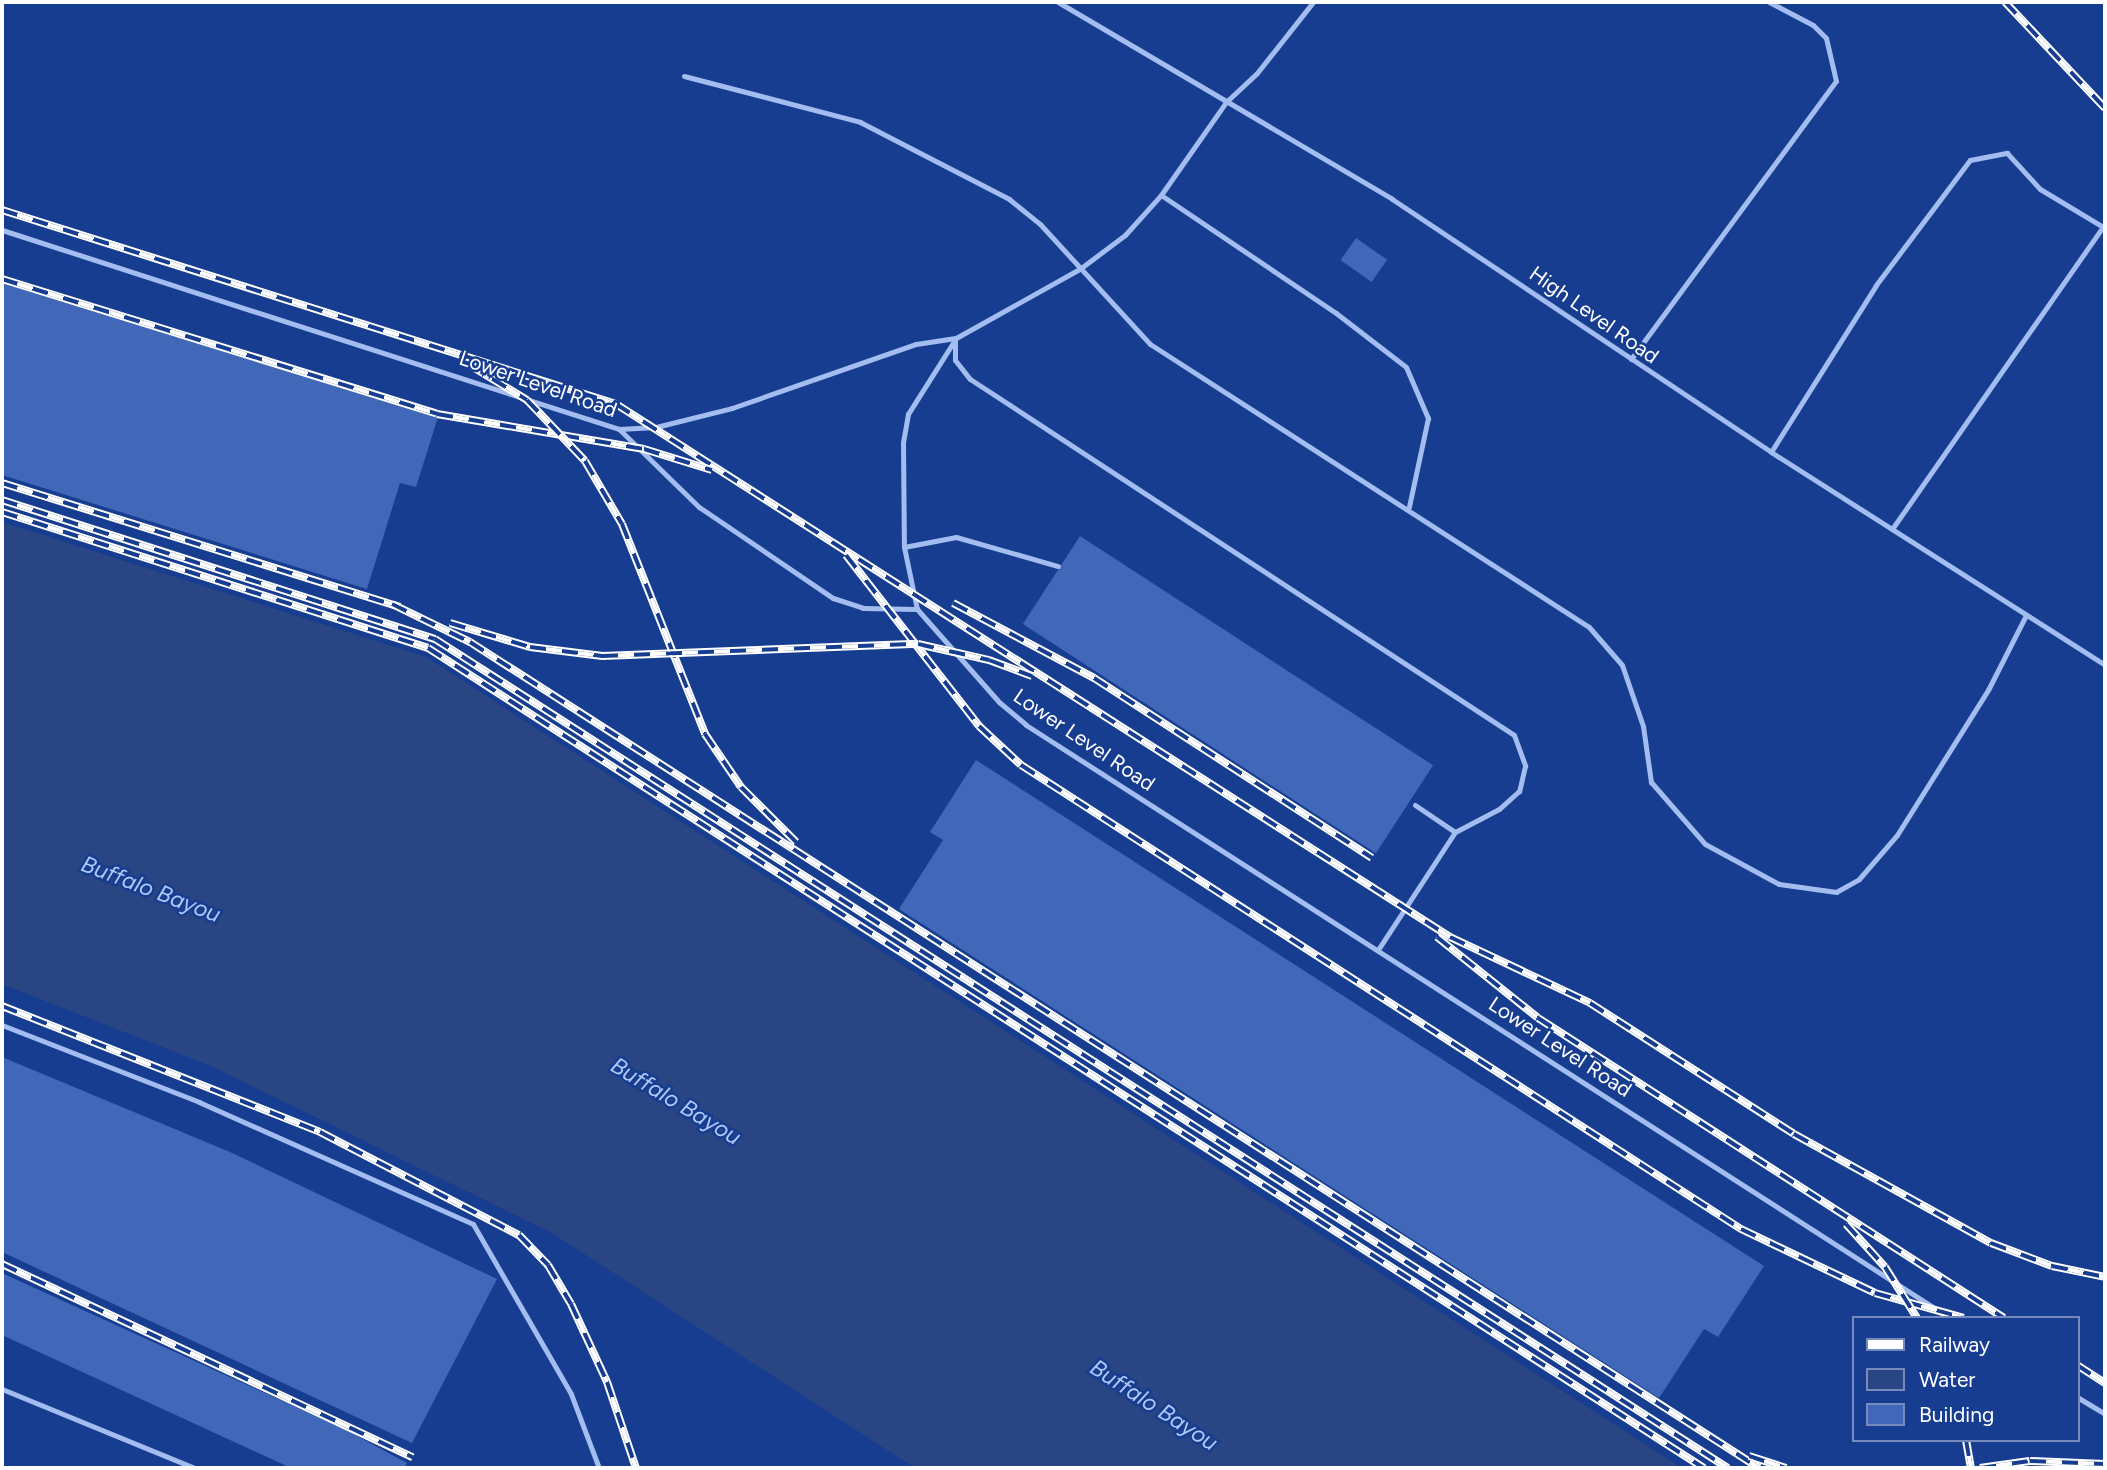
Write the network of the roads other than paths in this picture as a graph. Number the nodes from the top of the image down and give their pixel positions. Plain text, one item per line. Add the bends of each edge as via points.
1 (1058, 2) edge
2 (1313, 2) edge
3 (1769, 2) edge
4 (684, 76) dead end
5 (1226, 102) junction
6 (1161, 195) junction
7 (2104, 227) edge
8 (2, 230) edge
9 (1080, 268) junction
10 (956, 338) junction
11 (1630, 359) junction
12 (619, 429) junction
13 (1771, 452) junction
14 (1409, 508) junction
15 (1892, 529) junction
16 (904, 547) junction
17 (1058, 566) dead end
18 (917, 610) junction
19 (2026, 615) junction
20 (2105, 665) edge
21 (1415, 805) dead end
22 (1455, 832) junction
23 (1379, 948) junction
24 (2, 1025) edge
25 (1947, 1316) edge
26 (2, 1389) edge
27 (2079, 1398) edge
28 (2105, 1414) edge
29 (195, 1468) edge
30 (599, 1468) edge

1 - 5 lane, High Level Road via 1168,62
2 - 5 lane via 1257,73
3 - 11 lane via 1813,25 1826,38 1836,81
4 - 9 lane via 860,122 1009,199
5 - 6 lane
5 - 11 lane, High Level Road via 1392,198
6 - 9 lane via 1125,235
6 - 14 lane via 1336,313 1405,367 1428,418
7 - 13 lane via 2039,189 2007,153 1970,160 1876,285
7 - 15 lane
8 - 12 lane, Lower Level Road
9 - 10 lane
9 - 14 lane via 1150,344 1293,441
10 - 12 lane, Lower Level Road via 888,352 732,408 656,427
10 - 16 lane via 908,414 903,456
10 - 22 lane via 955,360 970,379 1514,735 1525,766 1519,791 1499,809
11 - 13 lane, High Level Road
12 - 18 lane via 699,507 833,598 863,608
13 - 15 lane, High Level Road
14 - 19 lane via 1589,627 1622,665 1643,726 1651,782 1705,844 1779,884 1836,892 1859,879 1897,835 1988,690
15 - 19 lane, High Level Road
16 - 17 lane via 956,537
16 - 18 lane
18 - 23 lane, Lower Level Road via 1026,725
19 - 20 lane, High Level Road
21 - 22 lane
22 - 23 lane
23 - 25 lane, Lower Level Road
24 - 30 lane via 199,1102 473,1224 571,1394
26 - 29 lane
27 - 28 lane

